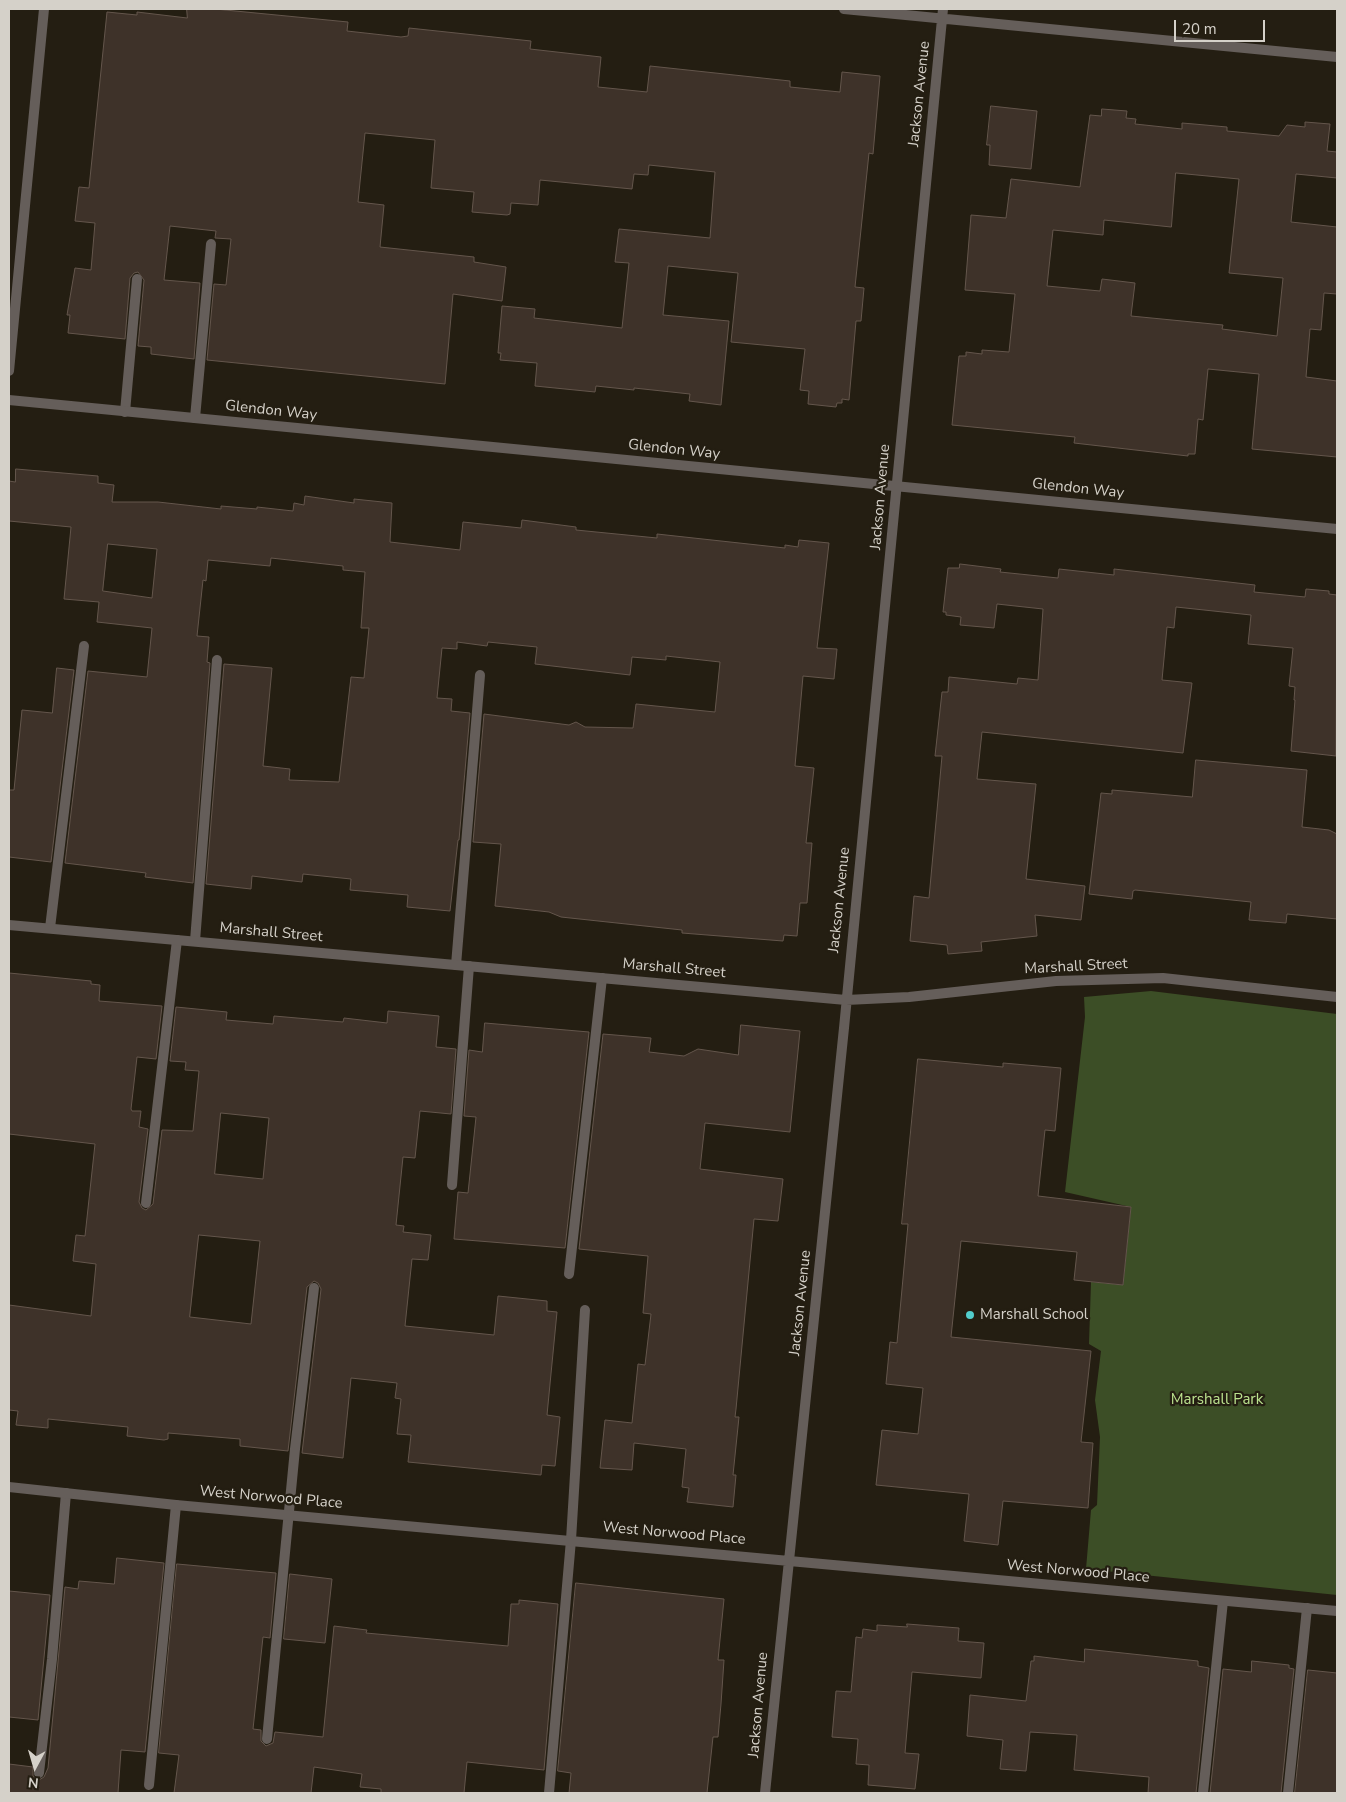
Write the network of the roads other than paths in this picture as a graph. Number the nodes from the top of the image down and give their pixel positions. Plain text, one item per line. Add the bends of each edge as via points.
1 (44, 9) edge
2 (844, 9) edge
3 (943, 13) edge
4 (1337, 57) edge
5 (211, 244) dead end
6 (136, 278) dead end
7 (9, 371) edge
8 (9, 400) edge
9 (125, 412) junction
10 (195, 418) junction
11 (896, 486) junction
12 (1337, 529) edge
13 (84, 646) dead end
14 (217, 660) dead end
15 (480, 675) dead end
16 (9, 925) edge
17 (50, 928) junction
18 (176, 940) junction
19 (195, 941) junction
20 (456, 965) junction
21 (469, 966) junction
22 (602, 978) junction
23 (1337, 997) edge
24 (846, 1000) junction
25 (452, 1185) dead end
26 (146, 1203) dead end
27 (569, 1274) dead end
28 (314, 1288) dead end
29 (585, 1310) dead end
30 (9, 1487) edge
31 (66, 1493) junction
32 (176, 1505) junction
33 (289, 1515) junction
34 (571, 1540) junction
35 (790, 1560) junction
36 (1223, 1600) junction
37 (1307, 1608) junction
38 (1337, 1611) edge
39 (267, 1739) dead end
40 (39, 1773) dead end
41 (150, 1785) dead end
42 (549, 1793) edge
43 (765, 1793) edge
44 (1203, 1793) edge
45 (1288, 1793) edge

1 - 7 street
2 - 3 street
3 - 4 street
3 - 11 street, Jackson Avenue
5 - 10 street
6 - 9 street
8 - 9 street, Glendon Way
9 - 10 street, Glendon Way
10 - 11 street, Glendon Way
11 - 12 street, Glendon Way
11 - 24 street, Jackson Avenue
13 - 17 street
14 - 19 street
15 - 20 street
16 - 17 street, Marshall Street
17 - 18 street, Marshall Street
18 - 19 street, Marshall Street
18 - 26 street
19 - 20 street, Marshall Street
20 - 21 street, Marshall Street
21 - 22 street, Marshall Street
21 - 25 street
22 - 24 street, Marshall Street
22 - 27 street
23 - 24 street, Marshall Street via 1163,978 1056,981 909,997
24 - 35 street, Jackson Avenue
28 - 33 street
29 - 34 street
30 - 31 street, West Norwood Place
31 - 32 street, West Norwood Place
31 - 40 street
32 - 33 street, West Norwood Place
32 - 41 street
33 - 34 street, West Norwood Place
33 - 39 street
34 - 35 street, West Norwood Place
34 - 42 street
35 - 36 street, West Norwood Place
35 - 43 street, Jackson Avenue
36 - 37 street, West Norwood Place
36 - 44 street
37 - 38 street, West Norwood Place
37 - 45 street

